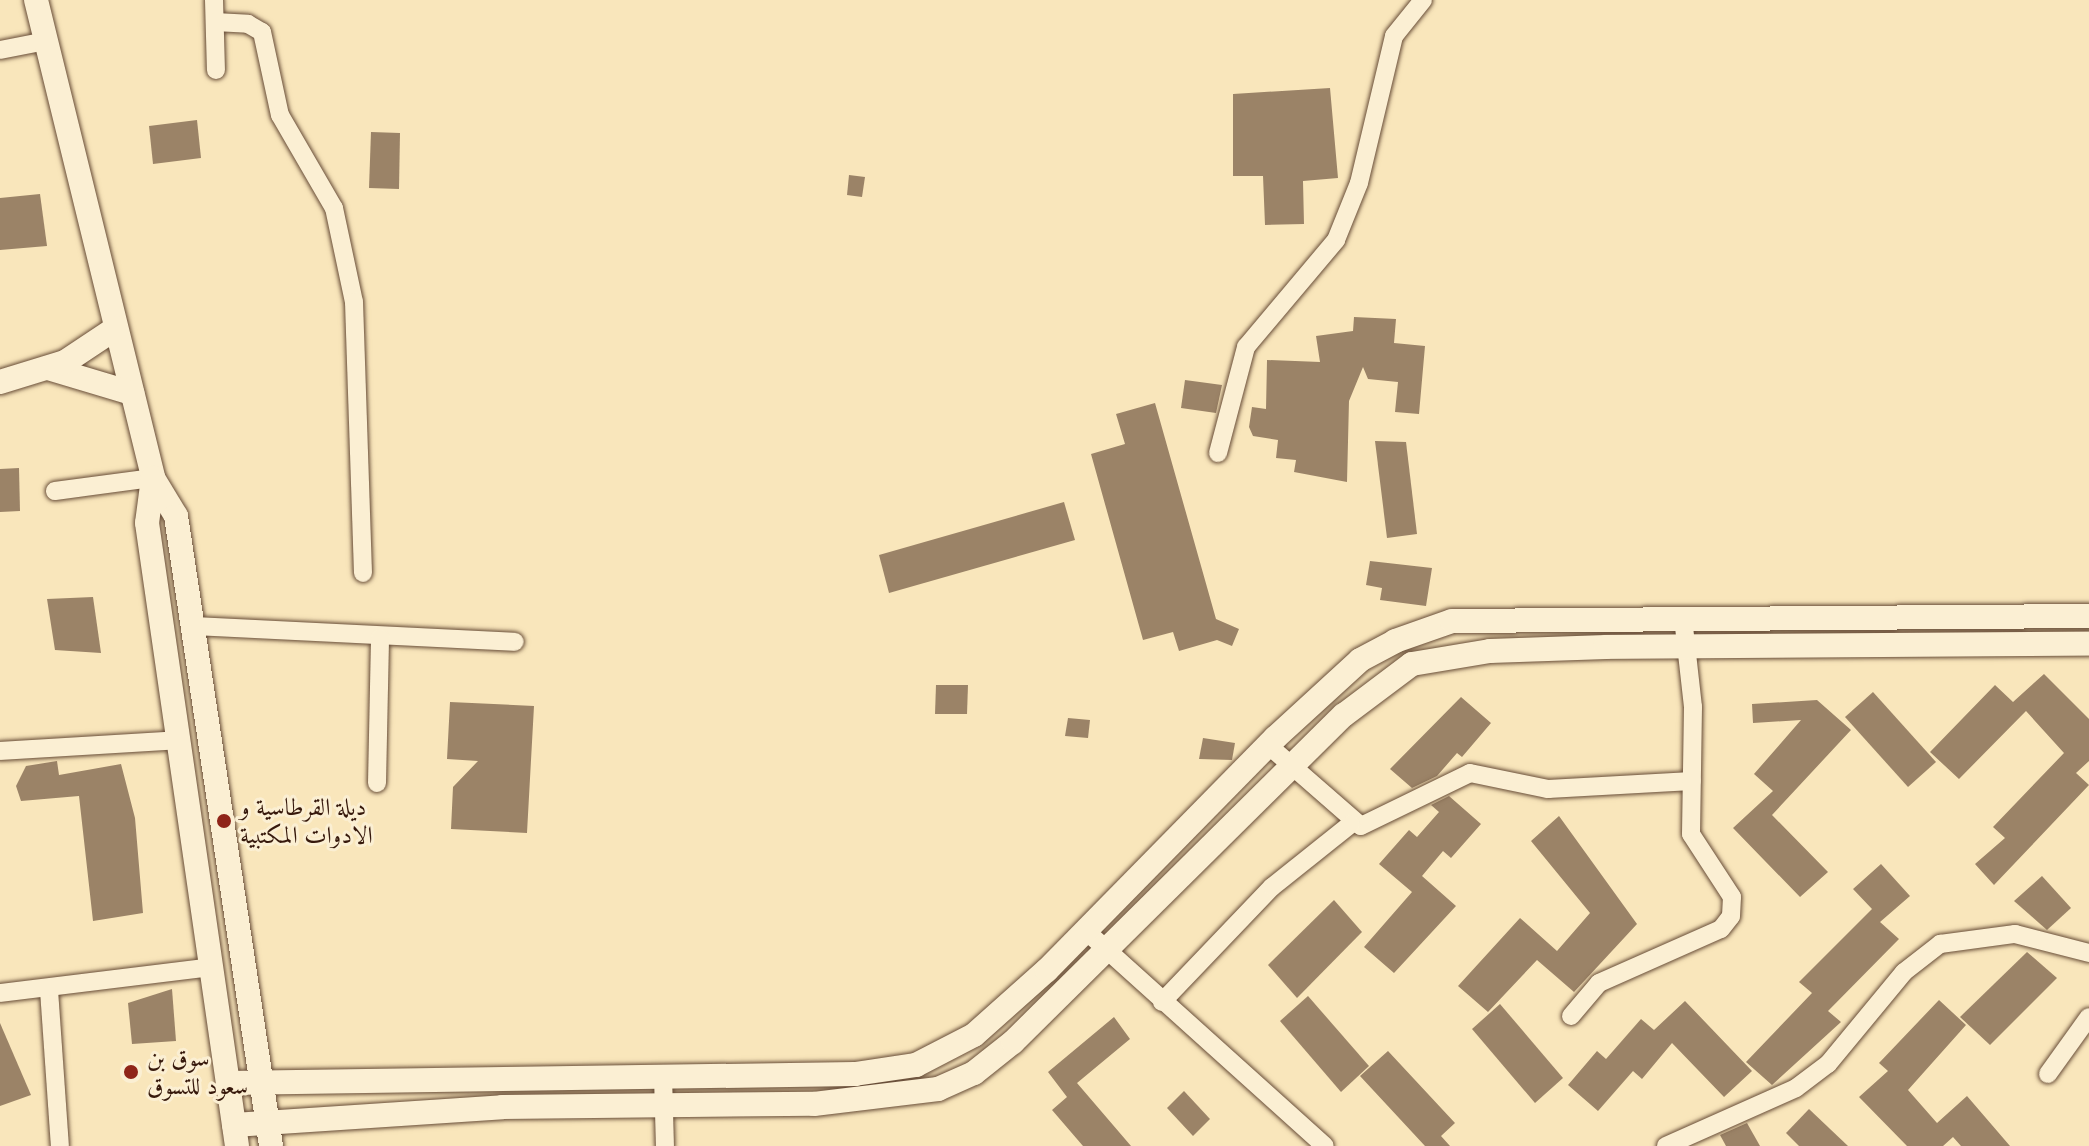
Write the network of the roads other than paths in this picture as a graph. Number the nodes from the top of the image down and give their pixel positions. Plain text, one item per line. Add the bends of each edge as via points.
1 (36, 0) edge
2 (214, 0) edge
3 (1423, 0) edge
4 (215, 22) junction
5 (46, 41) junction
6 (0, 50) edge
7 (216, 70) dead end
8 (116, 328) junction
9 (48, 368) junction
10 (0, 382) edge
11 (132, 393) junction
12 (1218, 453) dead end
13 (153, 478) junction
14 (55, 491) dead end
15 (363, 573) dead end
16 (2089, 616) edge
17 (1683, 618) junction
18 (193, 626) junction
19 (380, 638) junction
20 (515, 642) dead end
21 (2089, 644) edge
22 (1682, 648) junction
23 (181, 740) junction
24 (1268, 745) junction
25 (0, 751) edge
26 (1293, 768) junction
27 (1692, 781) junction
28 (377, 783) dead end
29 (1351, 824) junction
30 (1086, 931) junction
31 (1107, 953) junction
32 (2089, 953) edge
33 (212, 967) junction
34 (49, 990) junction
35 (0, 993) edge
36 (1162, 1002) junction
37 (1571, 1016) dead end
38 (2089, 1017) edge
39 (2048, 1074) dead end
40 (663, 1076) junction
41 (263, 1082) junction
42 (228, 1083) junction
43 (664, 1108) junction
44 (270, 1134) edge
45 (235, 1136) edge
46 (60, 1146) edge
47 (665, 1146) edge
48 (1325, 1146) edge
49 (1666, 1146) edge

1 - 5 street
2 - 4 street
3 - 12 street via 1394,36 1359,183 1336,240 1246,347
4 - 7 street
4 - 15 street via 262,32 280,115 334,208 354,302
5 - 6 street
5 - 8 street
8 - 9 street
8 - 11 street
9 - 10 street
9 - 11 street
11 - 13 street
13 - 14 street
13 - 18 street via 176,516
13 - 23 street via 147,523
16 - 17 street
17 - 22 street
17 - 24 street via 1452,621 1360,660
18 - 19 street
18 - 41 street
19 - 20 street
19 - 28 street
21 - 22 street
22 - 26 street via 1490,651 1412,664 1382,680
22 - 27 street via 1693,707
23 - 25 street
23 - 33 street
24 - 26 street
24 - 30 street
26 - 29 street
26 - 31 street
27 - 29 street via 1548,789 1470,773 1381,821
27 - 37 street via 1691,834 1732,897 1731,916 1721,929 1599,983
29 - 36 street via 1272,887
30 - 31 street
30 - 40 street via 974,1035 916,1065 855,1074
31 - 36 street
31 - 43 street via 984,1066 938,1089 894,1100
32 - 49 street via 2015,934 1940,944 1904,972 1828,1064 1796,1088
33 - 34 street
33 - 42 street
34 - 35 street
34 - 46 street
36 - 48 street
38 - 39 street
40 - 41 street
40 - 43 street
41 - 42 street
41 - 44 street
42 - 45 street
43 - 44 street via 502,1107
43 - 47 street
44 - 45 street

